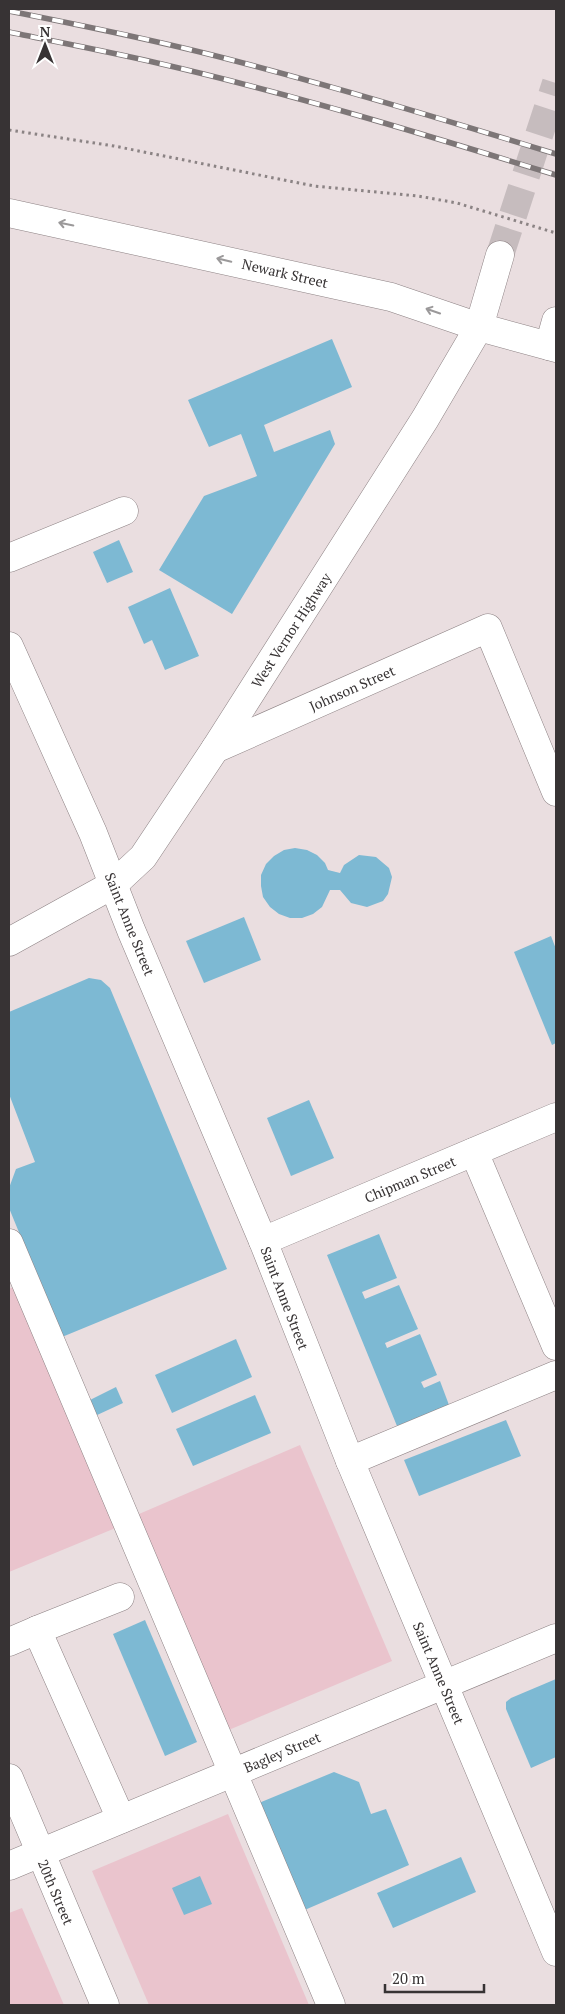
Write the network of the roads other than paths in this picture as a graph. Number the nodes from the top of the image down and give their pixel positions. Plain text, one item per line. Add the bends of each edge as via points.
1 (9, 213) edge
2 (500, 255) tunnel mouth
3 (479, 327) junction
4 (554, 339) edge
5 (124, 511) dead end
6 (9, 558) edge
7 (9, 646) edge
8 (216, 749) junction
9 (556, 792) edge
10 (114, 884) junction
11 (9, 942) edge
12 (556, 1117) edge
13 (474, 1152) junction
14 (263, 1241) junction
15 (9, 1243) edge
16 (556, 1346) edge
17 (556, 1375) edge
18 (350, 1461) junction
19 (120, 1597) dead end
20 (37, 1630) junction
21 (556, 1638) edge
22 (9, 1642) edge
23 (444, 1684) junction
24 (234, 1772) junction
25 (9, 1778) edge
26 (121, 1819) junction
27 (40, 1853) junction
28 (9, 1866) edge
29 (556, 1952) edge
30 (105, 2005) edge
31 (332, 2005) edge

3 -> 1 street, Newark Street via 391,297
2 - 3 street, West Vernor Highway
3 - 4 street, Newark Street
3 - 8 street, West Vernor Highway via 425,419
5 - 6 street
7 - 10 street, Saint Anne Street
8 - 9 street, Johnson Street via 488,628
8 - 10 street, West Vernor Highway via 143,857
10 - 11 street, West Vernor Highway
10 - 14 street, Saint Anne Street
12 - 13 street, Chipman Street
13 - 14 street, Chipman Street
13 - 16 street
14 - 18 street, Saint Anne Street
15 - 24 street
17 - 18 street
18 - 23 street, Saint Anne Street
19 - 20 street
20 - 22 street
20 - 26 street
21 - 23 street, Bagley Street
23 - 24 street, Bagley Street
23 - 29 street, Saint Anne Street
24 - 26 street, Bagley Street
24 - 31 street
25 - 27 street, 20th Street
26 - 27 street, Bagley Street
27 - 28 street, Bagley Street
27 - 30 street, 20th Street

